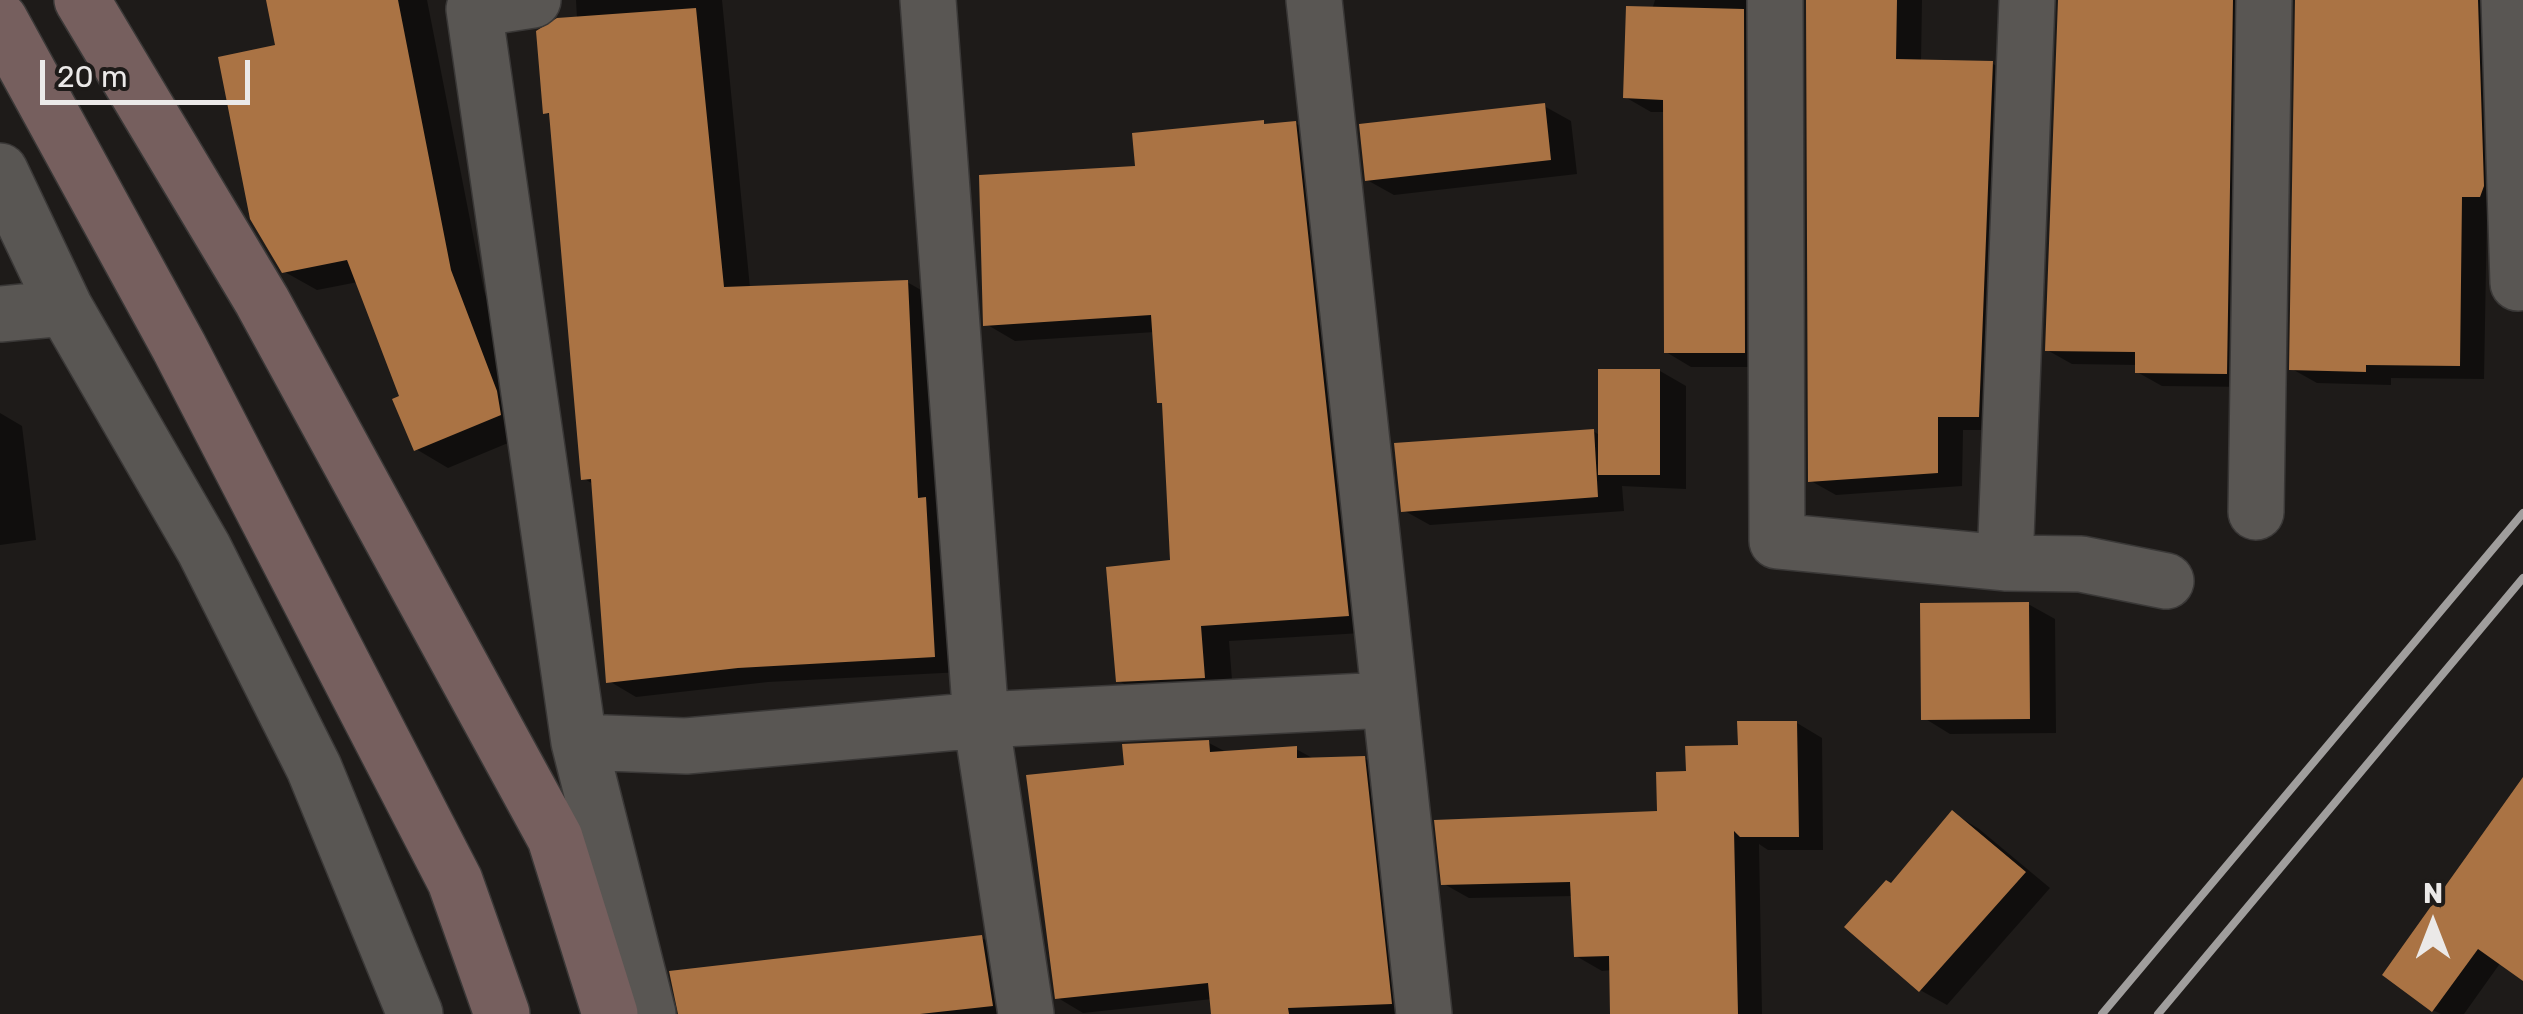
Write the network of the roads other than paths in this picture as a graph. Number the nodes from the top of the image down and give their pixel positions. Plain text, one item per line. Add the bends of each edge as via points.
1 (82, 0) edge
2 (533, 0) edge
3 (928, 0) edge
4 (1314, 0) edge
5 (1775, 0) edge
6 (2027, 0) edge
7 (2264, 0) edge
8 (2508, 0) edge
9 (473, 5) edge
10 (0, 20) edge
11 (0, 171) edge
12 (2518, 283) dead end
13 (65, 308) junction
14 (0, 314) edge
15 (2256, 512) dead end
16 (2004, 563) junction
17 (2166, 581) dead end
18 (1386, 700) junction
19 (981, 720) junction
20 (580, 742) junction
21 (416, 1014) edge
22 (502, 1014) edge
23 (610, 1014) edge
24 (648, 1014) edge
25 (1026, 1014) edge
26 (1424, 1014) edge

1 - 23 main road via 262,301 555,838
2 - 9 street
3 - 19 street
4 - 18 street
5 - 16 street via 1778,541
6 - 16 street
7 - 15 street
8 - 12 street
9 - 20 street
10 - 22 main road via 178,346 455,881
11 - 13 street
13 - 14 street
13 - 21 street via 204,550 314,768
16 - 17 street via 2081,564
18 - 19 street
18 - 26 street
19 - 20 street via 686,746
19 - 25 street
20 - 24 street

